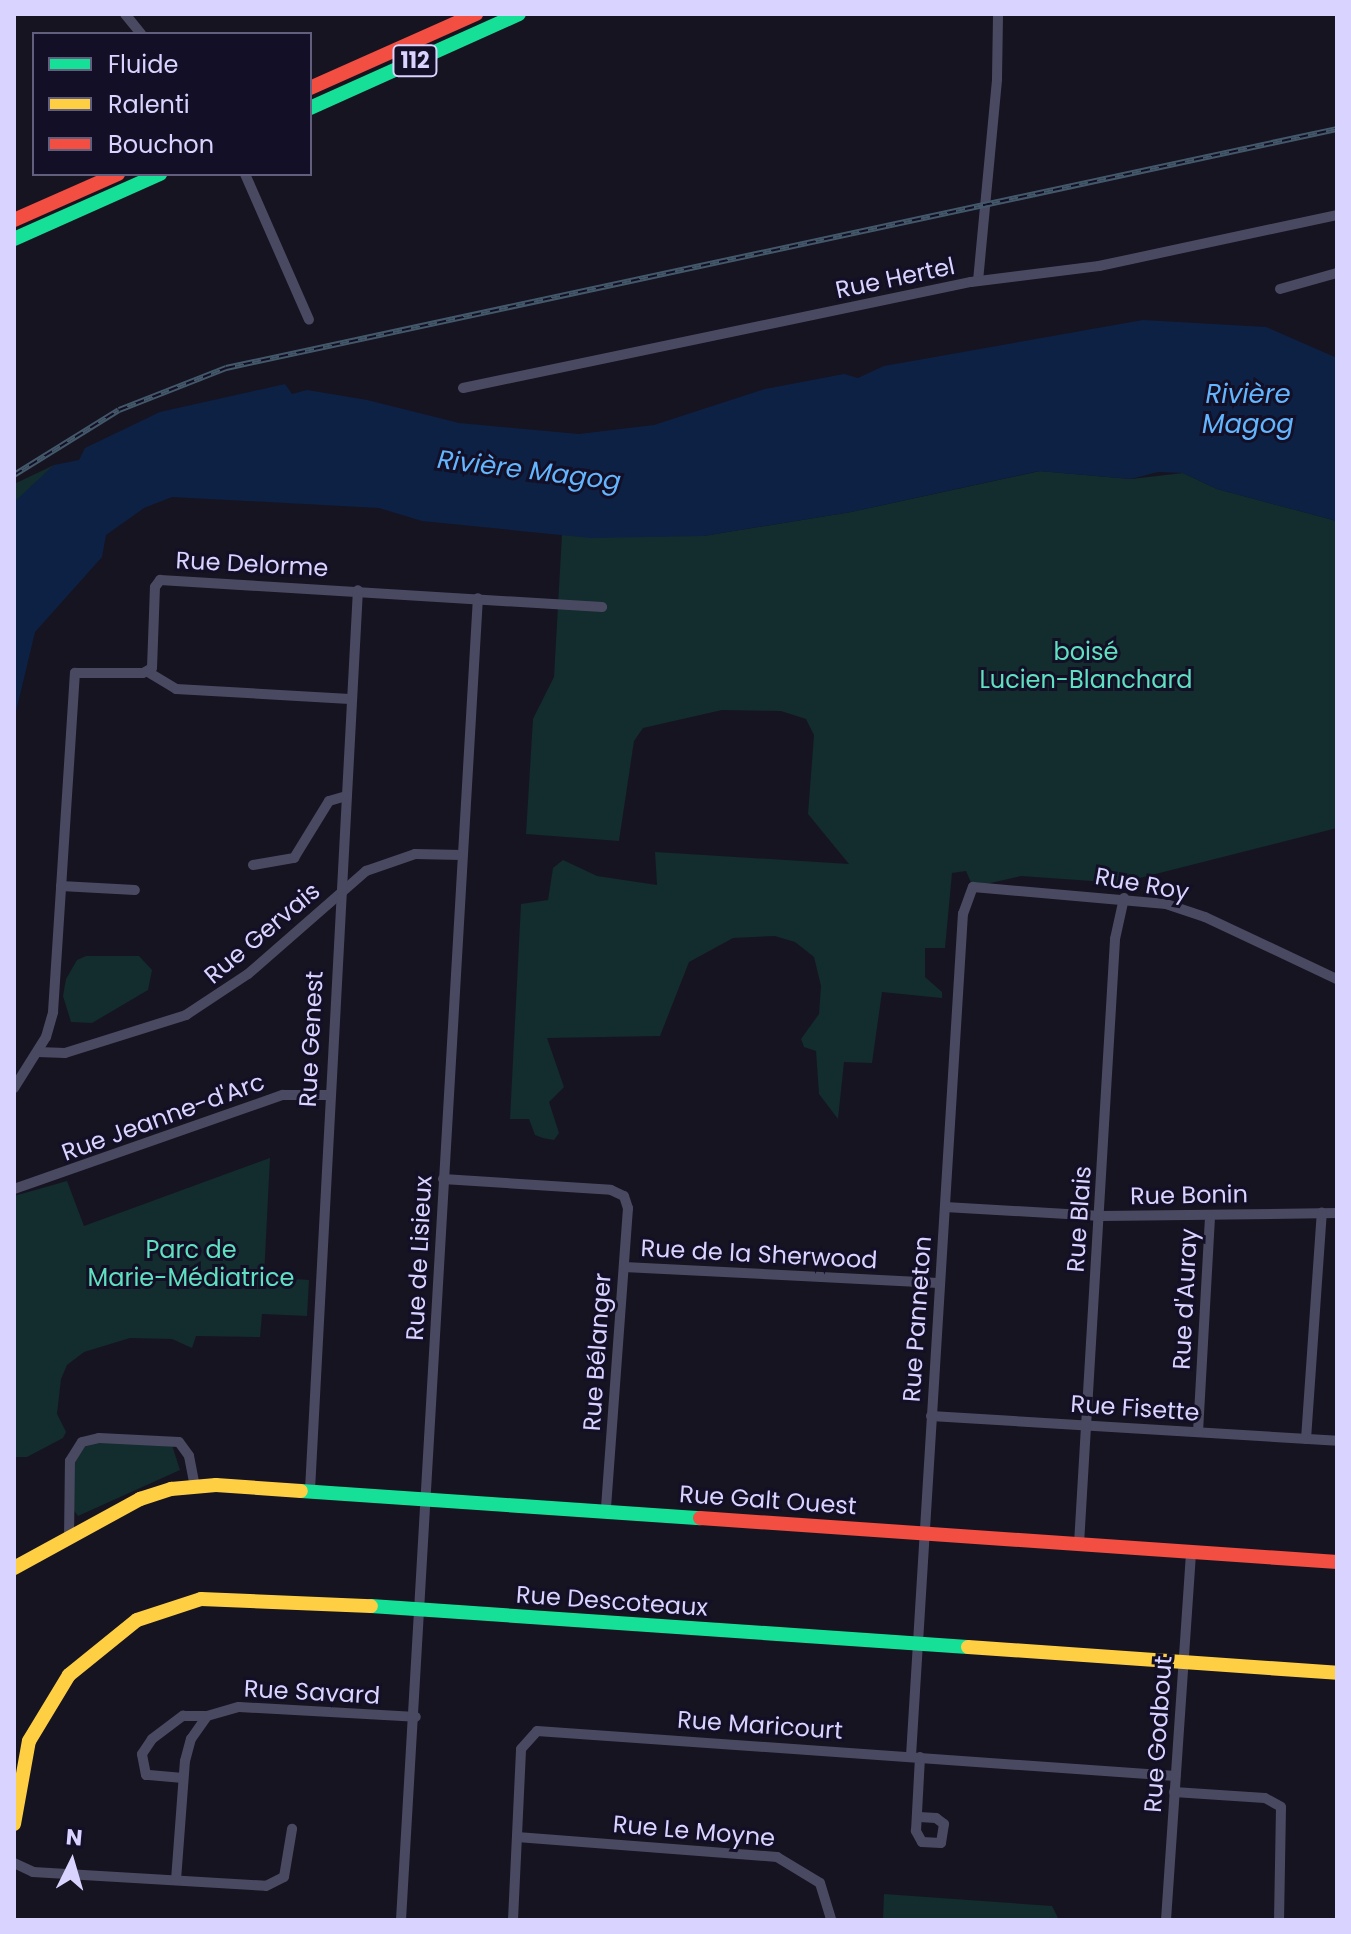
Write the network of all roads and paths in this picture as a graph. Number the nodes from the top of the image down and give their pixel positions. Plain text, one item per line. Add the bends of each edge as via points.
1 (125, 14) edge
2 (476, 14) edge
3 (519, 14) edge
4 (998, 14) edge
5 (139, 32) edge
6 (312, 87) edge
7 (312, 107) edge
8 (113, 176) edge
9 (156, 176) edge
10 (246, 176) edge
11 (1337, 215) edge
12 (14, 220) edge
13 (14, 239) edge
14 (1337, 273) edge
15 (978, 281) junction
16 (1280, 289) dead end
17 (309, 320) dead end
18 (463, 388) dead end
19 (358, 590) junction
20 (478, 598) junction
21 (602, 607) dead end
22 (148, 672) junction
23 (350, 699) junction
24 (346, 796) junction
25 (462, 855) junction
26 (253, 865) dead end
27 (61, 886) junction
28 (973, 887) joint
29 (135, 890) dead end
30 (339, 893) junction
31 (1124, 898) junction
32 (1337, 979) edge
33 (38, 1052) junction
34 (14, 1088) edge
35 (327, 1095) junction
36 (443, 1179) junction
37 (14, 1189) edge
38 (945, 1207) junction
39 (1322, 1213) junction
40 (1337, 1213) edge
41 (1101, 1216) junction
42 (1210, 1216) junction
43 (624, 1267) junction
44 (939, 1283) junction
45 (931, 1416) junction
46 (1085, 1425) junction
47 (1198, 1432) junction
48 (1306, 1439) junction
49 (1337, 1441) edge
50 (195, 1486) junction
51 (310, 1490) junction
52 (427, 1497) junction
53 (606, 1511) junction
54 (924, 1533) junction
55 (69, 1539) junction
56 (1079, 1544) junction
57 (1191, 1551) junction
58 (1337, 1562) edge
59 (14, 1568) edge
60 (422, 1608) junction
61 (916, 1646) junction
62 (1183, 1662) junction
63 (1337, 1673) edge
64 (207, 1716) junction
65 (416, 1717) junction
66 (916, 1757) junction
67 (1175, 1776) junction
68 (183, 1778) junction
69 (1174, 1792) junction
70 (919, 1817) dead end
71 (14, 1824) edge
72 (292, 1829) dead end
73 (517, 1837) junction
74 (16, 1866) edge
75 (176, 1880) junction
76 (401, 1920) edge
77 (513, 1920) edge
78 (831, 1920) edge
79 (1166, 1920) edge
80 (1279, 1920) edge

1 - 5 street
2 - 6 street, 112
3 - 7 street, 112
4 - 15 street
8 - 12 street
9 - 13 street
10 - 17 street
11 - 15 street, Rue Hertel via 1099,266
14 - 16 street
15 - 18 street, Rue Hertel
19 - 20 street, Rue Delorme
19 - 22 street, Rue Delorme via 160,580 155,587
19 - 23 street, Rue Genest
20 - 21 street, Rue Delorme
20 - 25 street, Rue de Lisieux
22 - 23 street via 176,689
22 - 27 street via 75,673
23 - 24 street, Rue Genest
24 - 26 street via 329,801 294,858
24 - 30 street, Rue Genest
25 - 30 street, Rue Gervais via 396,859 366,871
25 - 36 street, Rue de Lisieux
27 - 29 street
27 - 33 street via 53,1012
28 - 31 street, Rue Roy
28 - 38 street, Rue Panneton via 963,914
30 - 33 street, Rue Gervais via 248,974 186,1015 65,1053
30 - 35 street, Rue Genest
31 - 32 street, Rue Roy via 1205,917
31 - 41 street, Rue Blais via 1115,939
33 - 34 street
35 - 37 street, Rue Jeanne-d'Arc via 283,1095
35 - 51 street, Rue Genest
36 - 43 street, Rue Bélanger via 611,1190 624,1196
36 - 52 street, Rue de Lisieux
38 - 41 street, Rue Bonin
38 - 44 street, Rue Panneton
39 - 40 street, Rue Bonin
39 - 42 street, Rue Bonin
39 - 48 street
41 - 42 street, Rue Bonin
41 - 46 street, Rue Blais
42 - 47 street, Rue d'Auray
43 - 44 street, Rue de la Sherwood
43 - 53 street, Rue Bélanger
44 - 45 street, Rue Panneton
45 - 46 street, Rue Fisette
45 - 54 street, Rue Panneton
46 - 47 street, Rue Fisette
46 - 56 street, Rue Blais
47 - 48 street, Rue Fisette
48 - 49 street, Rue Fisette
50 - 51 street, Rue Galt Ouest
50 - 55 street, Rue Galt Ouest via 140,1499
50 - 55 street via 189,1456 179,1442 82,1442 70,1461
51 - 52 street, Rue Galt Ouest
52 - 53 street, Rue Galt Ouest
52 - 60 street, Rue de Lisieux
53 - 54 street, Rue Galt Ouest
54 - 56 street, Rue Galt Ouest
54 - 61 street, Rue Panneton
55 - 59 street, Rue Galt Ouest
56 - 57 street, Rue Galt Ouest
57 - 58 street, Rue Galt Ouest
57 - 62 street, Rue Godbout
60 - 61 street, Rue Descoteaux
60 - 65 street, Rue de Lisieux
60 - 71 street, Rue Descoteaux via 226,1597 176,1604 137,1620 86,1657 54,1694 21,1768
61 - 62 street, Rue Descoteaux
61 - 66 street, Rue Panneton
62 - 63 street, Rue Descoteaux
62 - 67 street, Rue Godbout
64 - 65 street, Rue Savard via 239,1707
64 - 68 street via 191,1739
64 - 68 street, Rue Savard via 183,1716 152,1739 142,1754 146,1775
65 - 76 street, Rue de Lisieux
66 - 67 street, Rue Maricourt
66 - 70 street, Rue Panneton
66 - 73 street, Rue Maricourt via 537,1731 521,1749
67 - 69 street, Rue Godbout
68 - 75 street
69 - 79 street, Rue Godbout
69 - 80 street via 1265,1798 1281,1807
72 - 75 street via 286,1871 274,1885
73 - 77 street, Rue Maricourt
73 - 78 street, Rue Le Moyne via 777,1857 820,1883
74 - 75 street

